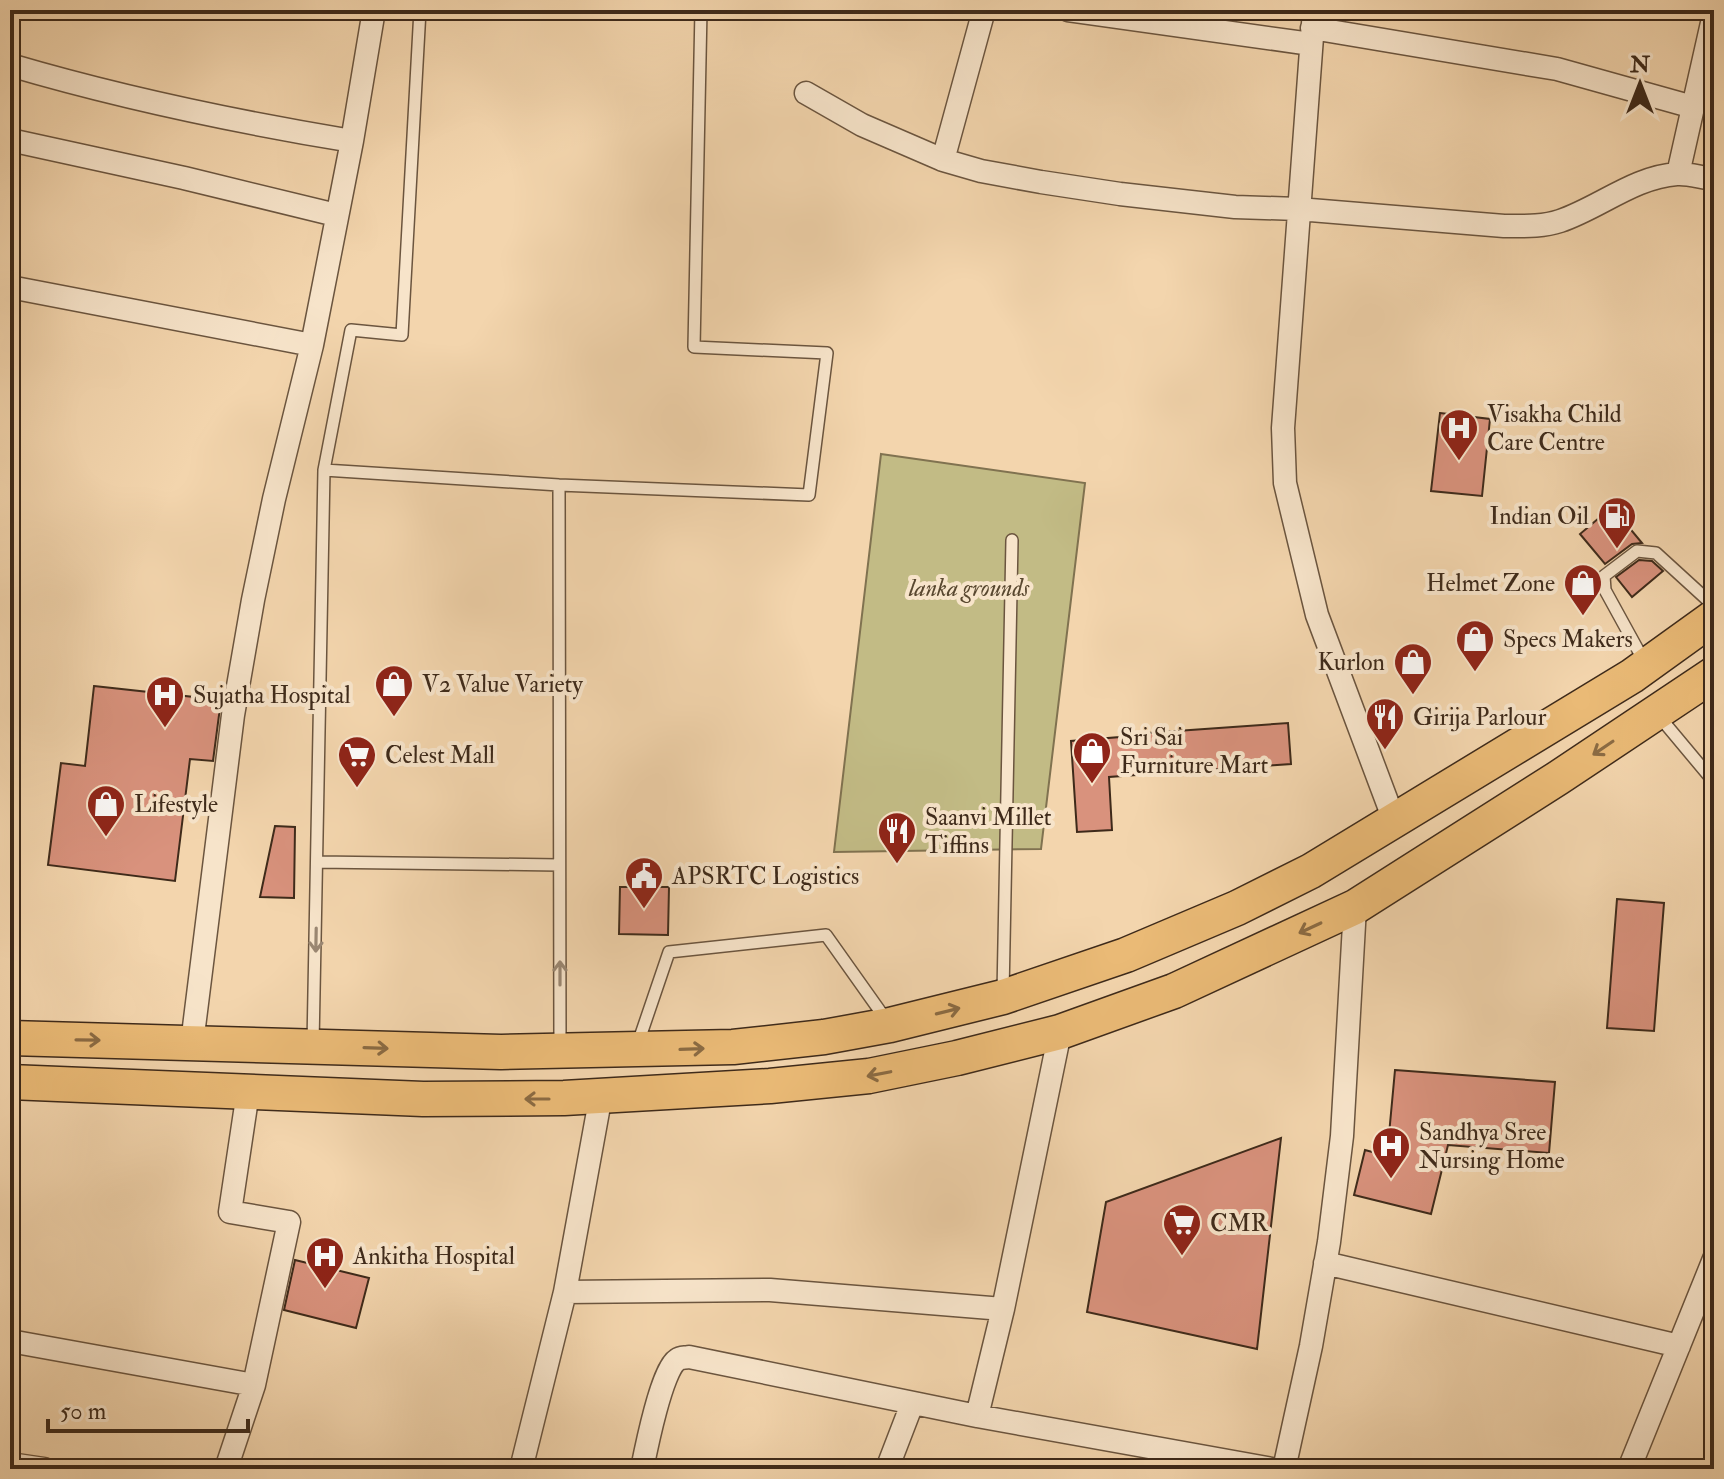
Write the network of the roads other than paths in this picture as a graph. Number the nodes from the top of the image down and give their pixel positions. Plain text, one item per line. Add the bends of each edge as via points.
1 (374, 10) edge
2 (420, 10) edge
3 (701, 10) edge
4 (984, 10) edge
5 (1068, 10) edge
6 (1714, 14) edge
7 (1312, 27) edge
8 (10, 65) edge
9 (806, 93) dead end
10 (1693, 107) junction
11 (10, 140) edge
12 (352, 141) junction
13 (943, 160) junction
14 (1678, 174) junction
15 (1714, 179) edge
16 (1298, 209) junction
17 (336, 215) junction
18 (10, 287) edge
19 (312, 345) junction
20 (324, 470) junction
21 (559, 485) junction
22 (1012, 540) dead end
23 (1714, 606) edge
24 (1714, 617) edge
25 (1647, 665) junction
26 (1714, 674) edge
27 (1656, 712) junction
28 (1714, 782) edge
29 (1394, 820) junction
30 (317, 862) junction
31 (559, 865) junction
32 (1355, 907) junction
33 (1003, 997) junction
34 (890, 1025) junction
35 (1060, 1032) junction
36 (10, 1038) edge
37 (192, 1043) junction
38 (313, 1046) junction
39 (635, 1050) junction
40 (559, 1051) junction
41 (10, 1082) edge
42 (248, 1092) junction
43 (601, 1095) junction
44 (1714, 1259) edge
45 (1325, 1263) junction
46 (565, 1292) junction
47 (1003, 1309) junction
48 (10, 1341) edge
49 (1679, 1346) junction
50 (254, 1385) junction
51 (912, 1404) junction
52 (977, 1416) junction
53 (10, 1464) edge
54 (44, 1469) edge
55 (226, 1469) edge
56 (521, 1469) edge
57 (642, 1469) edge
58 (887, 1469) edge
59 (1272, 1469) edge
60 (1284, 1469) edge
61 (1629, 1469) edge

1 - 12 street
2 - 20 lane via 402,335 351,330
3 - 21 lane via 694,347 827,353 809,495
4 - 13 street
5 - 7 street
6 - 10 street
7 - 10 street via 1557,69
7 - 16 street
8 - 12 street via 72,84
9 - 13 street via 862,125
10 - 14 street
11 - 17 street
12 - 17 street
13 - 16 street via 1120,194
14 - 15 street
14 - 16 street via 1636,185 1560,221 1535,226
16 - 29 street via 1283,428 1285,483 1317,615
17 - 19 street
18 - 19 street
19 - 37 street via 274,499 233,715
20 - 21 lane
20 - 30 lane
21 - 31 lane
22 - 33 lane
23 - 25 lane via 1656,553 1637,551 1604,576 1605,590
24 - 25 main road
25 - 29 main road
26 - 27 main road
27 - 28 lane
27 -> 32 main road
29 - 33 main road via 1237,908 1126,955
30 - 31 lane
30 -> 38 lane
40 -> 31 lane
32 -> 35 main road via 1174,991
32 - 45 street via 1342,1136
34 -> 33 main road
39 -> 34 main road via 733,1047
34 - 39 lane via 826,935 669,952
35 -> 43 main road via 869,1076
35 - 47 street
36 -> 37 main road
37 - 38 main road
38 -> 40 main road
39 - 40 main road
41 - 42 main road
43 -> 42 main road via 423,1099
42 - 50 street via 230,1212 289,1222
43 - 46 street
44 - 49 street
45 - 49 street
45 - 60 street
46 - 47 street via 770,1290
46 - 56 street
47 - 52 street
48 - 50 street
49 - 61 street
50 - 55 street
51 - 52 street
51 - 57 street via 680,1358 665,1379
51 - 58 street
52 - 59 street
53 - 54 street

